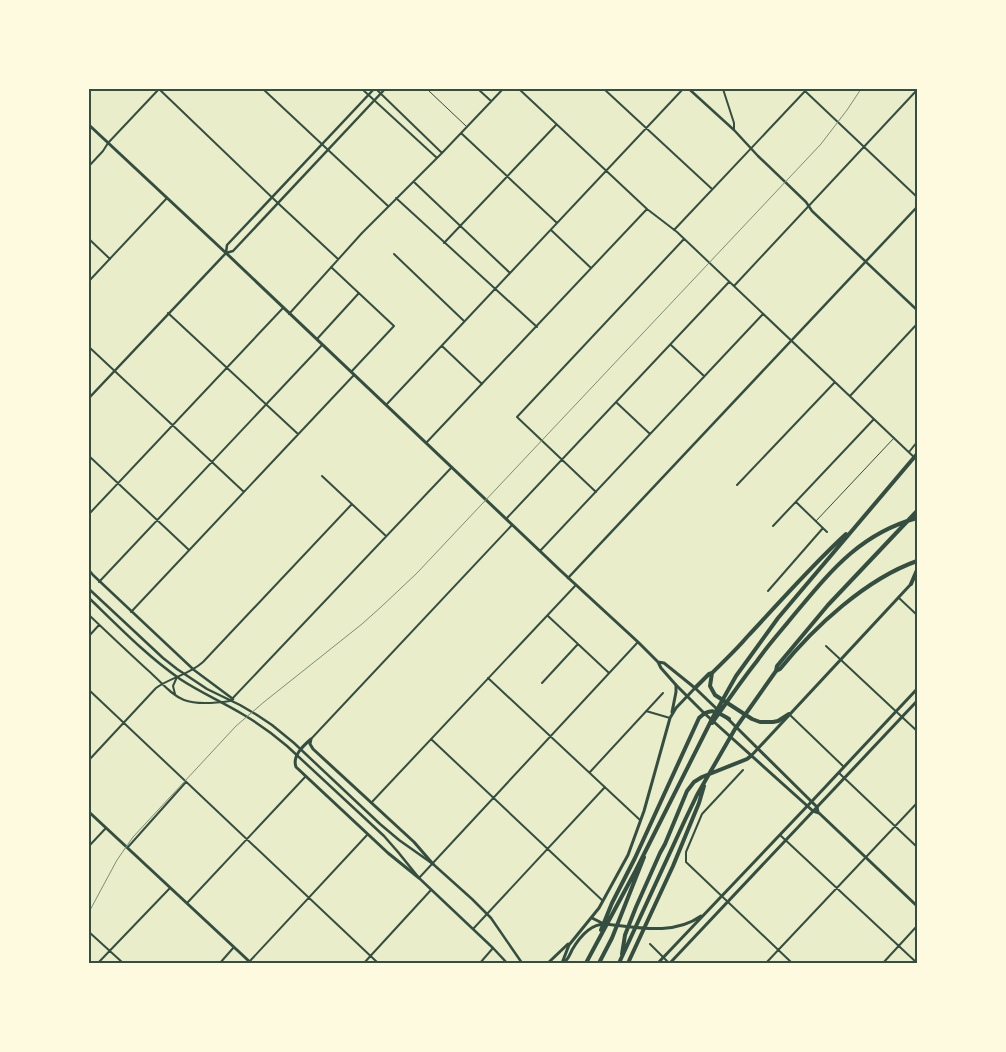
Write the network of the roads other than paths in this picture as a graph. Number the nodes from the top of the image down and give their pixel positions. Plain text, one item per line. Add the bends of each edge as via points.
1 (159, 89) edge
2 (263, 89) edge
3 (362, 89) edge
4 (375, 89) edge
5 (385, 89) edge
6 (478, 89) edge
7 (502, 89) edge
8 (518, 89) edge
9 (604, 89) edge
10 (683, 89) edge
11 (689, 89) edge
12 (723, 89) edge
13 (806, 90) edge
14 (917, 90) edge
15 (429, 91) dead end
16 (381, 94) junction
17 (368, 95) junction
18 (374, 100) junction
19 (491, 101) junction
20 (557, 124) junction
21 (89, 125) edge
22 (466, 127) junction
23 (646, 128) junction
24 (734, 130) junction
25 (461, 132) junction
26 (108, 143) junction
27 (322, 144) junction
28 (864, 147) junction
29 (751, 148) junction
30 (328, 150) junction
31 (442, 153) junction
32 (437, 158) junction
33 (89, 166) edge
34 (606, 170) junction
35 (508, 177) junction
36 (413, 181) junction
37 (712, 189) junction
38 (272, 197) junction
39 (917, 197) edge
40 (167, 198) junction
41 (396, 198) junction
42 (278, 203) junction
43 (388, 206) junction
44 (809, 206) junction
45 (917, 207) edge
46 (647, 209) junction
47 (557, 223) junction
48 (461, 226) junction
49 (551, 230) junction
50 (674, 230) junction
51 (89, 238) edge
52 (684, 239) junction
53 (444, 243) junction
54 (226, 253) junction
55 (394, 254) dead end
56 (110, 259) junction
57 (338, 259) junction
58 (866, 262) junction
59 (331, 267) junction
60 (591, 268) junction
61 (510, 273) junction
62 (89, 282) edge
63 (729, 282) junction
64 (734, 286) junction
65 (495, 289) junction
66 (359, 293) junction
67 (283, 308) junction
68 (917, 310) edge
69 (168, 313) junction
70 (289, 314) junction
71 (763, 314) junction
72 (464, 321) junction
73 (917, 324) edge
74 (537, 326) junction
75 (317, 339) junction
76 (791, 340) junction
77 (322, 345) junction
78 (442, 345) junction
79 (671, 345) junction
80 (89, 347) edge
81 (226, 367) junction
82 (114, 371) junction
83 (353, 373) junction
84 (704, 376) junction
85 (835, 382) junction
86 (482, 384) junction
87 (850, 396) junction
88 (89, 398) edge
89 (616, 402) junction
90 (266, 404) junction
91 (386, 405) junction
92 (874, 419) junction
93 (172, 425) junction
94 (298, 434) junction
95 (650, 434) junction
96 (894, 438) junction
97 (917, 442) edge
98 (426, 443) junction
99 (909, 452) junction
100 (917, 454) edge
101 (89, 456) edge
102 (562, 460) junction
103 (917, 460) edge
104 (212, 462) junction
105 (452, 467) junction
106 (322, 476) dead end
107 (118, 483) junction
108 (737, 485) dead end
109 (244, 492) junction
110 (596, 492) junction
111 (796, 502) junction
112 (352, 504) junction
113 (917, 511) edge
114 (89, 514) edge
115 (917, 518) edge
116 (506, 519) junction
117 (158, 520) junction
118 (816, 521) junction
119 (512, 525) junction
120 (773, 526) dead end
121 (823, 528) junction
122 (827, 532) dead end
123 (386, 536) junction
124 (833, 549) junction
125 (189, 550) junction
126 (540, 551) junction
127 (917, 560) edge
128 (89, 570) edge
129 (917, 570) edge
130 (917, 577) edge
131 (568, 578) junction
132 (100, 582) junction
133 (911, 584) junction
134 (576, 585) junction
135 (89, 589) edge
136 (768, 591) dead end
137 (89, 598) edge
138 (899, 598) junction
139 (131, 612) junction
140 (89, 615) edge
141 (917, 615) edge
142 (548, 616) junction
143 (99, 625) junction
144 (89, 636) edge
145 (638, 642) junction
146 (578, 644) junction
147 (826, 646) dead end
148 (841, 659) junction
149 (658, 662) junction
150 (778, 669) junction
151 (194, 670) junction
152 (609, 673) junction
153 (712, 674) junction
154 (178, 677) junction
155 (488, 678) junction
156 (542, 683) dead end
157 (163, 684) junction
158 (676, 685) junction
159 (694, 688) junction
160 (917, 689) edge
161 (89, 690) edge
162 (663, 693) dead end
163 (176, 696) junction
164 (687, 696) junction
165 (233, 699) junction
166 (917, 701) edge
167 (646, 711) junction
168 (896, 711) junction
169 (704, 713) junction
170 (789, 714) junction
171 (670, 717) junction
172 (902, 717) junction
173 (728, 720) junction
174 (124, 722) junction
175 (917, 731) edge
176 (705, 733) junction
177 (551, 736) junction
178 (311, 739) junction
179 (431, 739) junction
180 (758, 748) junction
181 (751, 756) junction
182 (89, 760) edge
183 (844, 767) junction
184 (743, 770) dead end
185 (590, 772) junction
186 (839, 773) junction
187 (306, 776) junction
188 (706, 778) junction
189 (844, 778) junction
190 (186, 782) junction
191 (606, 787) junction
192 (494, 798) junction
193 (371, 803) junction
194 (917, 803) edge
195 (810, 804) junction
196 (817, 807) junction
197 (813, 811) junction
198 (89, 812) edge
199 (818, 813) junction
200 (641, 821) junction
201 (895, 826) junction
202 (106, 828) junction
203 (368, 834) junction
204 (780, 835) junction
205 (247, 840) junction
206 (785, 840) junction
207 (89, 846) edge
208 (648, 846) junction
209 (917, 847) edge
210 (127, 848) junction
211 (548, 849) junction
212 (866, 857) junction
213 (433, 864) junction
214 (419, 878) junction
215 (170, 888) junction
216 (836, 888) junction
217 (432, 890) junction
218 (722, 896) junction
219 (309, 897) junction
220 (603, 901) junction
221 (728, 901) junction
222 (187, 904) junction
223 (917, 906) edge
224 (709, 910) junction
225 (487, 914) junction
226 (592, 918) junction
227 (605, 924) junction
228 (917, 926) edge
229 (473, 929) junction
230 (89, 932) edge
231 (572, 940) junction
232 (598, 941) junction
233 (650, 944) dead end
234 (899, 946) junction
235 (234, 947) junction
236 (493, 948) junction
237 (778, 950) junction
238 (110, 951) junction
239 (370, 956) junction
240 (621, 958) junction
241 (663, 958) junction
242 (250, 962) edge
243 (98, 963) edge
244 (122, 963) edge
245 (220, 963) edge
246 (364, 963) edge
247 (378, 963) edge
248 (480, 963) edge
249 (507, 963) edge
250 (522, 963) edge
251 (548, 963) edge
252 (562, 963) edge
253 (586, 963) edge
254 (599, 963) edge
255 (619, 963) edge
256 (628, 963) edge
257 (658, 963) edge
258 (670, 963) edge
259 (766, 963) edge
260 (792, 963) edge
261 (883, 963) edge
262 (917, 963) edge

1 - 26 street
1 - 38 street
2 - 27 street
3 - 17 street
4 - 16 street
4 - 17 street
5 - 16 street
6 - 19 street
7 - 19 street
8 - 20 street
9 - 23 street
10 - 23 street
11 - 24 street
12 - 24 street
13 - 28 street
13 - 29 street
14 - 28 street
15 - 22 lane
16 - 18 street
16 - 31 street
17 - 18 street
17 - 27 street
18 - 30 street
18 - 32 street
19 - 22 street
20 - 34 street
20 - 35 street
21 - 26 main road
22 - 25 street
23 - 34 street
23 - 37 street
24 - 29 street
25 - 31 street
25 - 35 street
26 - 33 street
26 - 40 main road
27 - 30 street
27 - 38 street
28 - 39 street
28 - 44 street
29 - 37 street
29 - 44 street
30 - 42 street
30 - 43 street
31 - 32 street
32 - 36 street
34 - 46 street
34 - 47 street
35 - 47 street
35 - 48 street
36 - 41 street
36 - 48 street
37 - 50 street
38 - 42 street
38 - 54 street via 227,245
40 - 54 main road
40 - 56 street
41 - 43 street
41 - 53 street
42 - 54 street via 233,251
42 - 57 street
43 - 57 street
44 - 58 street
44 - 64 street
45 - 58 street
46 - 50 street
46 - 60 street
47 - 49 street
48 - 53 street
48 - 61 street
49 - 60 street
49 - 61 street
50 - 52 street
51 - 56 street
52 - 63 street
52 - 102 street via 517,417
53 - 65 street
54 - 67 main road
54 - 69 street
55 - 72 street
56 - 62 street
57 - 59 street
58 - 68 street
58 - 76 street
59 - 66 street
59 - 70 street
60 - 74 street
61 - 65 street
63 - 64 street
63 - 79 street
64 - 71 street
65 - 72 street
65 - 74 street
66 - 75 street
66 - 83 street via 394,326
67 - 70 main road
67 - 81 street
69 - 81 street
69 - 82 street
70 - 75 main road
71 - 76 street
71 - 84 street
72 - 78 street
73 - 87 street
74 - 86 street
75 - 77 main road
76 - 85 street
76 - 131 street
77 - 83 main road
77 - 90 street
78 - 86 street
78 - 91 street
79 - 84 street
79 - 89 street
80 - 82 street
81 - 90 street
81 - 93 street
82 - 88 street
82 - 93 street
83 - 91 main road
83 - 94 street
84 - 95 street
85 - 87 street
85 - 108 street
86 - 98 street
87 - 92 street
89 - 95 street
89 - 102 street
90 - 94 street
90 - 104 street
91 - 98 main road
92 - 96 street
92 - 111 street
93 - 104 street
93 - 107 street
94 - 109 street
95 - 110 street
96 - 99 street
96 - 118 lane
97 - 99 street
98 - 105 main road
99 - 103 street
100 - 124 highway
101 - 107 street
102 - 110 street
102 - 116 street
104 - 109 street
104 - 117 street
105 - 116 main road
105 - 123 street
106 - 112 street
107 - 114 street
107 - 117 street
109 - 125 street
110 - 126 street
111 - 118 street
111 - 120 street
112 - 123 street
112 - 151 street
113 - 150 highway via 828,605
115 - 176 highway via 869,539 842,560 771,642
116 - 119 main road
117 - 125 street
117 - 132 street
118 - 121 street
119 - 126 main road
119 - 178 street
121 - 122 street
121 - 136 street
123 - 165 street
124 - 153 highway
124 - 176 highway via 766,632 731,685
125 - 139 street
126 - 131 main road
127 - 150 highway via 884,575 862,591 833,614
128 - 132 street
129 - 133 highway
130 - 133 street
131 - 134 main road
132 - 139 street
133 - 138 main road
134 - 142 street
134 - 145 main road
135 - 213 street via 184,674 279,730 388,831
137 - 214 street via 172,673 272,733 384,836
138 - 141 street
138 - 148 main road
139 - 151 street
140 - 143 street
142 - 146 street
142 - 155 street
143 - 144 street
143 - 157 street
145 - 149 main road
145 - 152 street
146 - 152 street
146 - 156 street
147 - 148 street
148 - 168 street
148 - 170 main road
149 - 158 main road
149 - 159 main road via 664,663
150 - 188 highway via 738,723
151 - 154 street
151 - 165 street
152 - 177 street
153 - 159 highway
153 - 170 highway via 710,686 715,695 752,719 772,722
154 - 157 street
154 - 163 street via 173,688
155 - 177 street
155 - 179 street
157 - 163 street
157 - 174 street
158 - 164 main road
158 - 171 main road
159 - 164 main road
159 - 173 main road
160 - 168 main road
161 - 174 street
162 - 167 street
163 - 165 street via 196,702
164 - 169 main road
164 - 171 main road
166 - 172 main road
167 - 171 street
167 - 185 street
168 - 172 street
168 - 183 main road
169 - 173 highway via 716,711
169 - 181 main road
169 - 232 highway via 608,912
170 - 180 main road
170 - 183 street
171 - 200 main road
172 - 175 street
172 - 189 main road
173 - 180 main road
174 - 182 street
174 - 190 street
176 - 208 highway
177 - 185 street
177 - 192 street
178 - 187 main road via 295,759 296,767
178 - 193 main road via 313,749
179 - 192 street
179 - 193 street
180 - 181 main road
180 - 195 main road
181 - 195 main road
181 - 240 highway via 702,777 685,795 625,935
183 - 186 main road
184 - 218 street via 702,814 686,852 686,862
185 - 191 street
186 - 189 street
186 - 195 main road
187 - 203 main road
187 - 205 street
188 - 240 highway
188 - 256 highway via 699,803
189 - 196 main road
189 - 201 street
190 - 205 street
190 - 210 street
191 - 200 street
191 - 211 street
192 - 211 street
192 - 213 street
193 - 213 main road
194 - 201 street
195 - 196 main road
195 - 197 main road
195 - 204 main road
196 - 197 main road
196 - 199 main road
197 - 199 main road
197 - 206 main road
198 - 202 main road
199 - 212 main road
200 - 220 main road via 628,855
201 - 209 street
201 - 212 street
202 - 207 street
202 - 210 main road
203 - 214 main road
203 - 219 street
204 - 206 street
204 - 218 main road
205 - 219 street
205 - 222 street
206 - 216 street
206 - 221 main road
208 - 232 highway
208 - 254 highway
210 - 215 main road
211 - 220 street
211 - 225 street
212 - 216 street
212 - 223 main road
213 - 214 street
213 - 225 street
214 - 217 street
215 - 222 main road
215 - 238 street
216 - 234 street
216 - 237 street
217 - 229 street
217 - 239 street
218 - 221 street
218 - 224 main road
219 - 239 street
219 - 242 street
220 - 226 main road
221 - 237 street
221 - 258 main road
222 - 235 main road
224 - 227 main road via 684,925 670,928
224 - 241 main road
225 - 229 street
225 - 250 street
226 - 227 main road
226 - 231 main road
227 - 252 main road via 586,932
228 - 234 street
229 - 236 street
230 - 238 street
231 - 251 main road
231 - 252 main road
232 - 253 highway
233 - 241 street
234 - 261 street
234 - 262 street
235 - 242 main road
235 - 245 street
236 - 248 street
236 - 249 street
237 - 259 street
237 - 260 street
238 - 243 street
238 - 244 street
239 - 246 street
239 - 247 street
240 - 255 highway
241 - 257 main road
241 - 258 street

